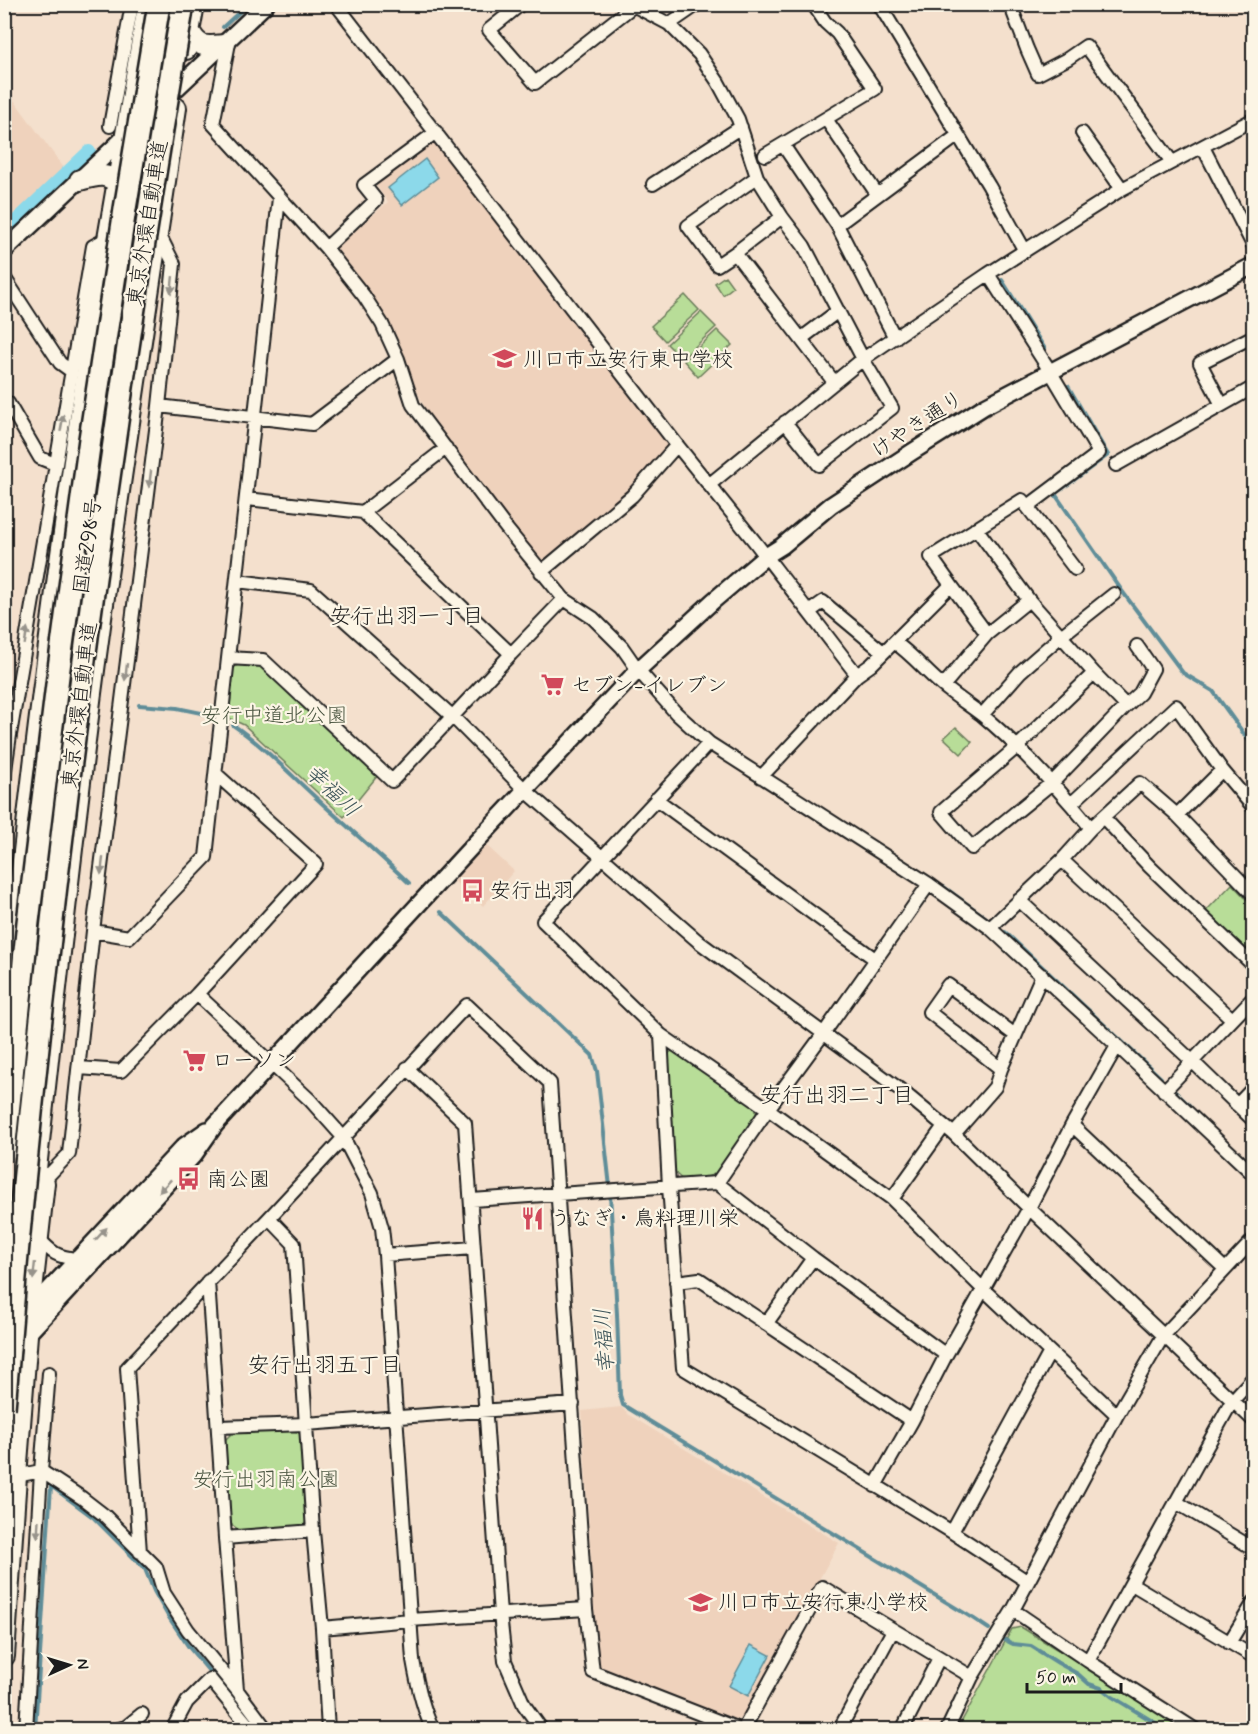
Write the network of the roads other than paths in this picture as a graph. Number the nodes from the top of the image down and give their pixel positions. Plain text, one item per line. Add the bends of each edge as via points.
1 (132, 4) edge
2 (139, 4) edge
3 (159, 4) edge
4 (183, 4) edge
5 (194, 4) edge
6 (266, 4) edge
7 (336, 4) edge
8 (521, 4) edge
9 (698, 4) edge
10 (813, 4) edge
11 (879, 4) edge
12 (1010, 4) edge
13 (632, 5) edge
14 (147, 14) edge
15 (669, 24) junction
16 (189, 30) junction
17 (226, 42) junction
18 (179, 86) junction
19 (826, 119) junction
20 (1254, 119) edge
21 (741, 127) junction
22 (118, 131) junction
23 (436, 132) junction
24 (1082, 133) dead end
25 (957, 136) junction
26 (783, 145) junction
27 (1203, 147) junction
28 (765, 155) dead end
29 (1172, 162) junction
30 (757, 177) junction
31 (80, 180) junction
32 (117, 184) junction
33 (653, 184) dead end
34 (1122, 189) junction
35 (878, 194) junction
36 (279, 198) junction
37 (782, 217) junction
38 (837, 225) junction
39 (157, 231) junction
40 (108, 238) junction
41 (1254, 247) edge
42 (326, 248) junction
43 (4, 251) edge
44 (1025, 251) junction
45 (735, 253) junction
46 (1254, 265) edge
47 (988, 274) junction
48 (4, 277) edge
49 (838, 311) junction
50 (1254, 336) edge
51 (801, 338) junction
52 (895, 338) junction
53 (398, 359) junction
54 (863, 359) junction
55 (1050, 371) junction
56 (71, 372) junction
57 (834, 382) junction
58 (1254, 387) edge
59 (4, 405) edge
60 (1222, 405) junction
61 (159, 406) junction
62 (254, 417) junction
63 (785, 422) junction
64 (677, 445) junction
65 (446, 448) junction
66 (55, 464) junction
67 (1116, 465) dead end
68 (710, 484) junction
69 (247, 499) junction
70 (1027, 507) junction
71 (363, 512) junction
72 (976, 528) junction
73 (766, 556) junction
74 (1076, 569) dead end
75 (541, 572) junction
76 (237, 581) junction
77 (951, 585) junction
78 (1114, 594) dead end
79 (564, 598) junction
80 (1029, 600) junction
81 (809, 612) junction
82 (987, 634) junction
83 (1061, 636) junction
84 (894, 642) junction
85 (1137, 646) dead end
86 (883, 652) junction
87 (511, 654) junction
88 (48, 656) junction
89 (228, 658) junction
90 (94, 669) junction
91 (638, 670) junction
92 (1094, 673) junction
93 (857, 675) junction
94 (943, 686) junction
95 (1126, 706) junction
96 (981, 715) junction
97 (452, 716) junction
98 (7, 734) edge
99 (709, 742) junction
100 (1017, 747) junction
101 (1222, 770) junction
102 (216, 774) junction
103 (4, 777) edge
104 (761, 777) junction
105 (1053, 782) junction
106 (525, 790) junction
107 (656, 799) junction
108 (1071, 804) junction
109 (1254, 808) edge
110 (1177, 815) junction
111 (1103, 817) junction
112 (1091, 828) junction
113 (602, 858) junction
114 (1062, 860) junction
115 (929, 884) junction
116 (1254, 895) edge
117 (1019, 900) junction
118 (990, 928) junction
119 (93, 932) junction
120 (4, 955) edge
121 (875, 959) junction
122 (1254, 966) edge
123 (1042, 975) junction
124 (196, 994) junction
125 (1254, 997) edge
126 (1232, 1019) junction
127 (824, 1033) junction
128 (661, 1035) junction
129 (1015, 1035) junction
130 (4, 1038) edge
131 (1117, 1046) junction
132 (1192, 1061) junction
133 (272, 1063) junction
134 (79, 1068) junction
135 (407, 1068) junction
136 (1001, 1069) junction
137 (1254, 1087) edge
138 (1164, 1090) junction
139 (1238, 1105) junction
140 (768, 1109) junction
141 (1254, 1121) edge
142 (214, 1125) junction
143 (1072, 1125) junction
144 (949, 1130) junction
145 (344, 1137) junction
146 (4, 1152) edge
147 (1254, 1175) edge
148 (44, 1180) junction
149 (717, 1183) junction
150 (669, 1187) junction
151 (558, 1194) junction
152 (892, 1199) junction
153 (472, 1200) junction
154 (32, 1203) dead end
155 (1029, 1208) junction
156 (269, 1218) junction
157 (38, 1238) junction
158 (1254, 1239) edge
159 (473, 1248) junction
160 (385, 1255) junction
161 (813, 1258) junction
162 (78, 1259) junction
163 (1225, 1269) junction
164 (208, 1281) junction
165 (676, 1282) junction
166 (983, 1289) junction
167 (30, 1309) junction
168 (766, 1324) junction
169 (27, 1335) junction
170 (1163, 1336) junction
171 (4, 1339) edge
172 (1050, 1352) junction
173 (946, 1355) junction
174 (4, 1361) edge
175 (49, 1373) dead end
176 (1254, 1377) edge
177 (1232, 1401) junction
178 (573, 1404) junction
179 (4, 1408) edge
180 (485, 1410) junction
181 (1117, 1415) junction
182 (396, 1416) junction
183 (912, 1421) junction
184 (1254, 1421) edge
185 (306, 1424) junction
186 (218, 1427) junction
187 (41, 1471) junction
188 (16, 1476) junction
189 (875, 1486) junction
190 (1176, 1502) junction
191 (6, 1512) dead end
192 (313, 1531) junction
193 (952, 1532) junction
194 (4, 1537) edge
195 (225, 1538) junction
196 (1254, 1549) edge
197 (140, 1551) junction
198 (1028, 1582) junction
199 (1132, 1584) junction
200 (1254, 1602) edge
201 (586, 1610) junction
202 (1013, 1610) junction
203 (500, 1614) junction
204 (410, 1620) junction
205 (322, 1628) junction
206 (893, 1630) junction
207 (1229, 1643) junction
208 (4, 1656) edge
209 (1253, 1657) edge
210 (939, 1658) junction
211 (1088, 1661) junction
212 (972, 1677) junction
213 (237, 1690) junction
214 (142, 1714) dead end
215 (541, 1729) edge
216 (26, 1730) edge
217 (116, 1730) edge
218 (172, 1730) edge
219 (252, 1730) edge
220 (267, 1730) edge
221 (328, 1730) edge
222 (433, 1730) edge
223 (742, 1730) edge
224 (840, 1730) edge
225 (902, 1730) edge
226 (947, 1730) edge
227 (1196, 1730) edge

1 - 22 street
2 - 14 street
3 - 146 highway, 東京外環自動車道, bridge via 79,519 28,922
4 - 179 highway, 東京外環自動車道, bridge via 127,351 83,666 22,1204
5 - 16 highway, 国道298号
6 - 17 street
7 - 23 street
8 - 13 street via 489,30 535,83
9 - 15 street
10 - 19 street via 875,89
11 - 25 street
12 - 29 street via 1038,74 1086,46
13 - 15 street
14 - 22 highway, 国道298号
15 - 21 street via 699,54
16 - 17 highway via 194,41 207,47
16 - 18 highway, 国道298号
17 - 18 street
17 - 36 street via 213,124
18 - 22 street
18 - 39 highway, 国道298号
19 - 26 street
19 - 35 street
20 - 27 street
21 - 30 street
21 - 33 street
22 - 31 street
22 - 32 highway, 国道298号
23 - 42 street via 364,185 376,200
23 - 64 street
24 - 34 street
25 - 35 street
25 - 44 street
26 - 28 street
26 - 38 street
27 - 29 street
27 - 41 street
29 - 34 street
30 - 37 street
30 - 45 street via 688,226 717,266
31 - 32 highway via 105,176
31 - 43 street
32 - 40 highway, 国道298号
34 - 44 street
35 - 38 street
36 - 42 street
36 - 62 street
37 - 45 street
37 - 49 street via 804,246
38 - 52 street
39 -> 61 street via 174,264
39 - 90 highway, 国道298号
40 - 56 street via 93,246
40 - 88 highway, 国道298号
42 - 53 street via 364,296
44 - 47 street
45 - 51 street
46 - 55 street, けやき通り
47 - 52 street
47 - 55 street
48 - 56 street via 60,363
49 - 51 street
49 - 54 street
50 - 60 street via 1200,363
51 - 57 street
52 - 54 street
53 - 62 street via 312,424
53 - 65 street via 413,405
54 - 57 street
54 - 63 street via 892,408 819,465
55 - 70 street via 1100,453
55 - 73 street, けやき通り via 912,452 831,505
66 -> 56 street
57 - 63 street
58 - 60 street
59 - 66 street via 8,403 40,458
60 - 67 street
61 - 62 street
61 -> 119 street
62 - 69 street
63 - 68 street
64 - 68 street
64 - 75 street via 632,496
65 - 71 street
65 - 75 street
98 -> 66 street
68 - 73 street
69 - 71 street
69 - 76 street
70 - 72 street via 1022,500
70 - 74 street
71 - 87 street
72 - 77 street via 931,557
72 - 80 street
73 - 81 street
73 - 91 street, けやき通り
75 - 79 street
76 - 89 street
76 - 97 street via 311,590
77 - 82 street
77 - 84 street
78 - 83 street
79 - 87 street
79 - 91 street via 593,618
80 - 82 street
80 - 83 street
81 - 86 street via 823,602
81 - 93 street
82 - 94 street
83 - 92 street
83 - 96 street via 1020,672
84 - 86 street
84 - 94 street
85 - 95 street via 1153,669 1140,693
86 - 93 street
87 - 97 street
88 - 120 highway via 22,812
88 - 130 highway, 国道298号
89 - 97 street via 263,660 392,781
89 - 102 street
90 - 148 highway
90 - 154 highway, 国道298号
91 - 99 street via 676,713
91 - 106 street, けやき通り
92 - 95 street
92 - 100 street
93 - 104 street
94 - 96 street
95 - 105 street
96 - 100 street
97 - 106 street
98 - 103 street
99 - 104 street
99 - 107 street
100 - 105 street
100 - 105 street via 940,812 972,848
101 - 108 street via 1176,706
101 - 109 street
101 - 110 street
102 - 119 street via 206,857 129,938
102 - 124 street via 316,864
104 - 115 street
105 - 108 street
106 - 113 street
106 - 133 street, けやき通り
107 - 113 street
107 - 121 street
108 - 112 street
110 - 111 street via 1140,783
110 - 116 street
111 - 112 street
111 - 122 street
112 - 114 street
113 - 127 street via 699,942
113 - 128 street via 543,921
114 - 117 street
114 - 126 street
115 - 118 street
115 - 121 street
117 - 118 street
117 - 132 street
118 - 123 street
119 - 134 street
121 - 127 street
123 - 129 street
123 - 131 street
124 - 133 street
124 - 134 street via 122,1071
125 - 126 street
126 - 132 street
127 - 140 street
127 - 144 street
128 - 140 street
128 - 150 street
129 - 136 street
129 - 136 street via 948,985 929,1012
131 - 138 street
131 - 143 street
132 - 138 street
132 - 139 street
133 - 142 street, けやき通り
133 - 145 street
134 - 148 street via 69,1154
135 - 145 street
135 - 151 street via 467,1005 550,1083
135 - 153 street via 465,1123
136 - 144 street via 995,1087
137 - 139 street
138 - 147 street
139 - 141 street
140 - 149 street
140 - 152 street
162 -> 142 street via 184,1146
142 -> 169 street via 194,1155
143 - 155 street
143 - 163 street
144 - 152 street
144 - 155 street
145 - 156 street
145 - 160 street via 372,1193
148 - 157 highway
149 - 150 street
149 - 161 street
150 - 151 street
150 - 165 street
151 - 153 street
151 - 178 street
152 - 166 street
153 - 159 street
155 - 166 street
155 - 170 street
156 - 164 street
156 - 185 street via 294,1244
157 - 162 street via 50,1251
157 -> 167 highway
158 - 163 street
159 - 160 street
159 - 180 street
160 - 182 street
161 - 168 street
161 - 173 street
162 - 167 street
163 - 170 street
164 - 186 street
164 - 197 street via 127,1368
165 - 168 street via 699,1279
165 - 189 street via 683,1368
166 - 172 street
166 - 173 street
167 - 169 highway
167 - 171 street
168 - 183 street
169 - 174 street
169 - 188 highway
170 - 177 street
170 - 181 street
172 - 181 street
172 - 193 street
173 - 183 street
175 - 187 street
176 - 177 street
177 - 184 street
177 - 190 street
178 - 180 street
178 - 201 street
180 - 182 street
180 - 203 street
181 - 198 street
182 - 185 street
182 - 204 street
183 - 189 street
185 - 186 street
185 - 192 street
186 - 195 street
187 - 188 street
187 - 197 street via 104,1515
187 -> 216 street
188 - 208 highway
189 - 193 street
190 - 196 street
190 - 199 street
191 - 194 highway
192 - 195 street
192 - 205 street
193 - 198 street
195 - 213 street
197 - 213 street via 156,1567 164,1593 188,1630
198 - 202 street
199 - 207 street
199 - 211 street
200 - 207 street
201 - 203 street
201 - 223 street via 593,1672
202 - 211 street
202 - 212 street
203 - 204 street
203 - 215 street via 505,1661 524,1705
204 - 205 street
204 - 222 street via 417,1683
205 - 221 street
206 - 210 street
206 - 223 street via 822,1587
206 - 224 street
207 - 209 street
210 - 212 street
210 - 225 street
211 - 227 street
212 - 226 street
213 - 220 street
214 - 217 street
218 - 219 street via 187,1702 210,1679

